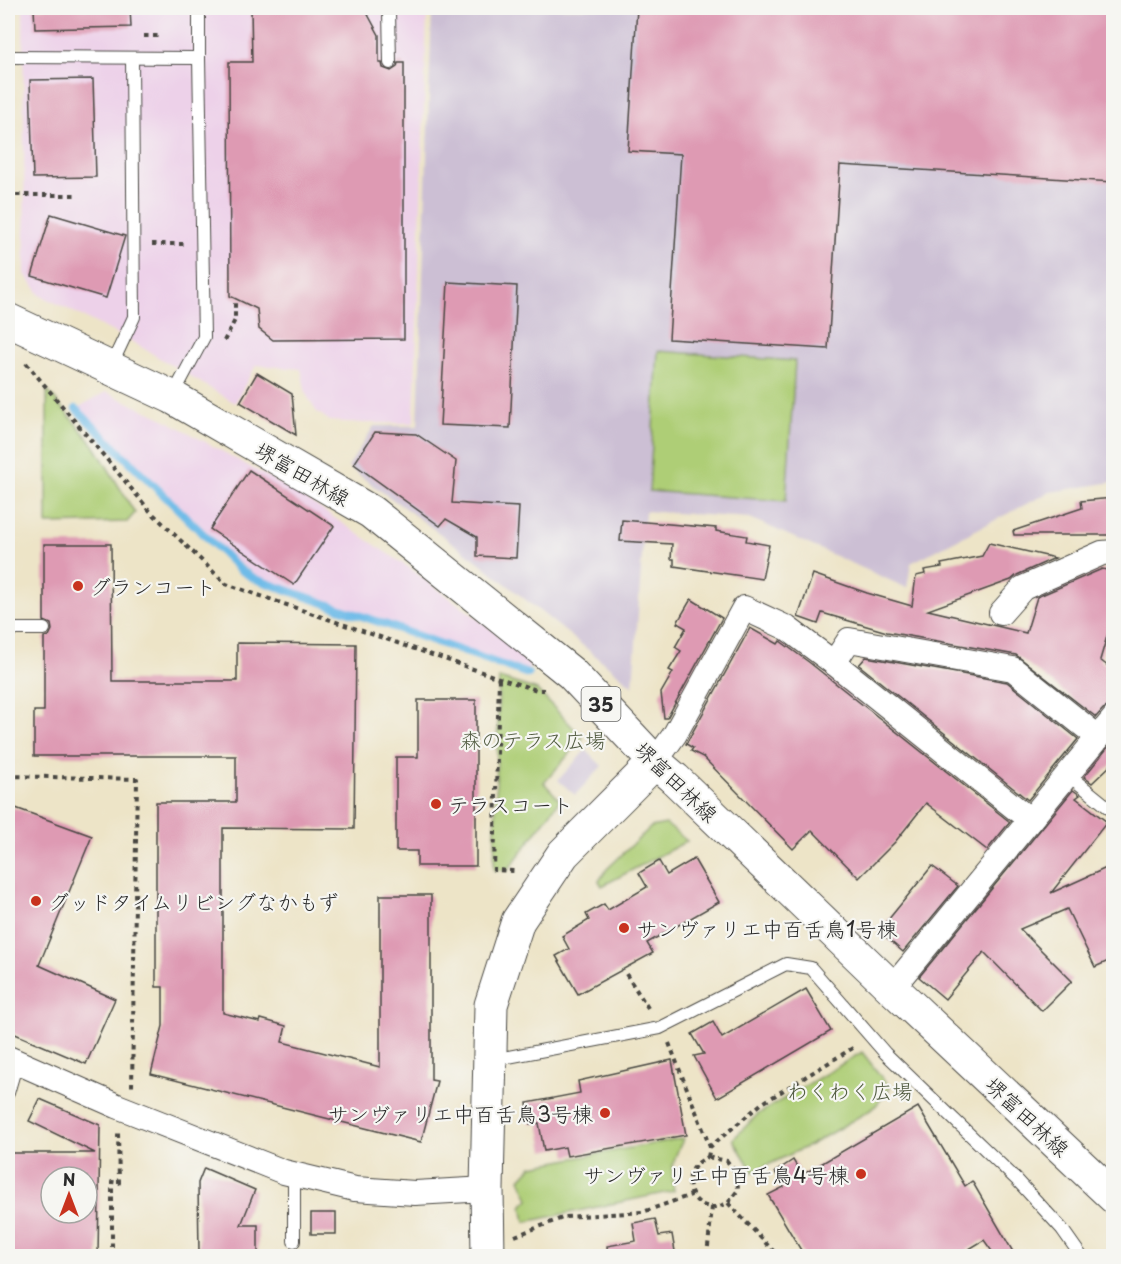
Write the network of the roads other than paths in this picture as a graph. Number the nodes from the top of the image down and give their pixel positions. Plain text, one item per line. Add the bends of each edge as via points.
1 (200, 8) edge
2 (384, 8) edge
3 (8, 57) edge
4 (132, 58) junction
5 (199, 58) junction
6 (390, 63) dead end
7 (8, 320) edge
8 (111, 367) junction
9 (172, 398) junction
10 (1113, 552) edge
11 (1001, 613) dead end
12 (8, 629) edge
13 (44, 629) dead end
14 (834, 663) junction
15 (1113, 718) edge
16 (1098, 737) junction
17 (655, 762) junction
18 (1067, 774) junction
19 (1113, 812) edge
20 (1030, 820) junction
21 (892, 988) junction
22 (12, 1060) edge
23 (491, 1061) junction
24 (8, 1093) edge
25 (294, 1174) junction
26 (487, 1189) junction
27 (1113, 1197) edge
28 (294, 1241) dead end
29 (498, 1246) edge
30 (1081, 1257) edge

1 - 5 lane
2 - 6 lane via 389,10
3 - 4 lane
4 - 5 lane
4 - 8 lane via 134,317
5 - 9 lane via 204,338
7 - 8 main road, 堺富田林線 / 35
8 - 9 main road, 堺富田林線 / 35
9 - 17 main road, 堺富田林線 / 35 via 371,512 571,673
10 - 11 street via 1102,553 1023,588
12 - 13 lane
14 - 16 street via 849,640 1013,669
14 - 17 street via 787,628 744,608 675,734
14 - 20 street
15 - 16 street
16 - 18 street
17 - 21 main road, 堺富田林線 / 35
17 - 23 main road via 563,854 518,921 491,1005
18 - 19 lane
18 - 20 street
20 - 21 street
21 - 27 main road, 堺富田林線 / 35
22 - 24 lane
22 - 25 street via 124,1097
23 - 26 main road
23 - 30 lane via 660,1028 786,964 812,968 885,1053 1062,1229
25 - 26 street via 355,1189 415,1193
25 - 28 lane
26 - 29 main road

